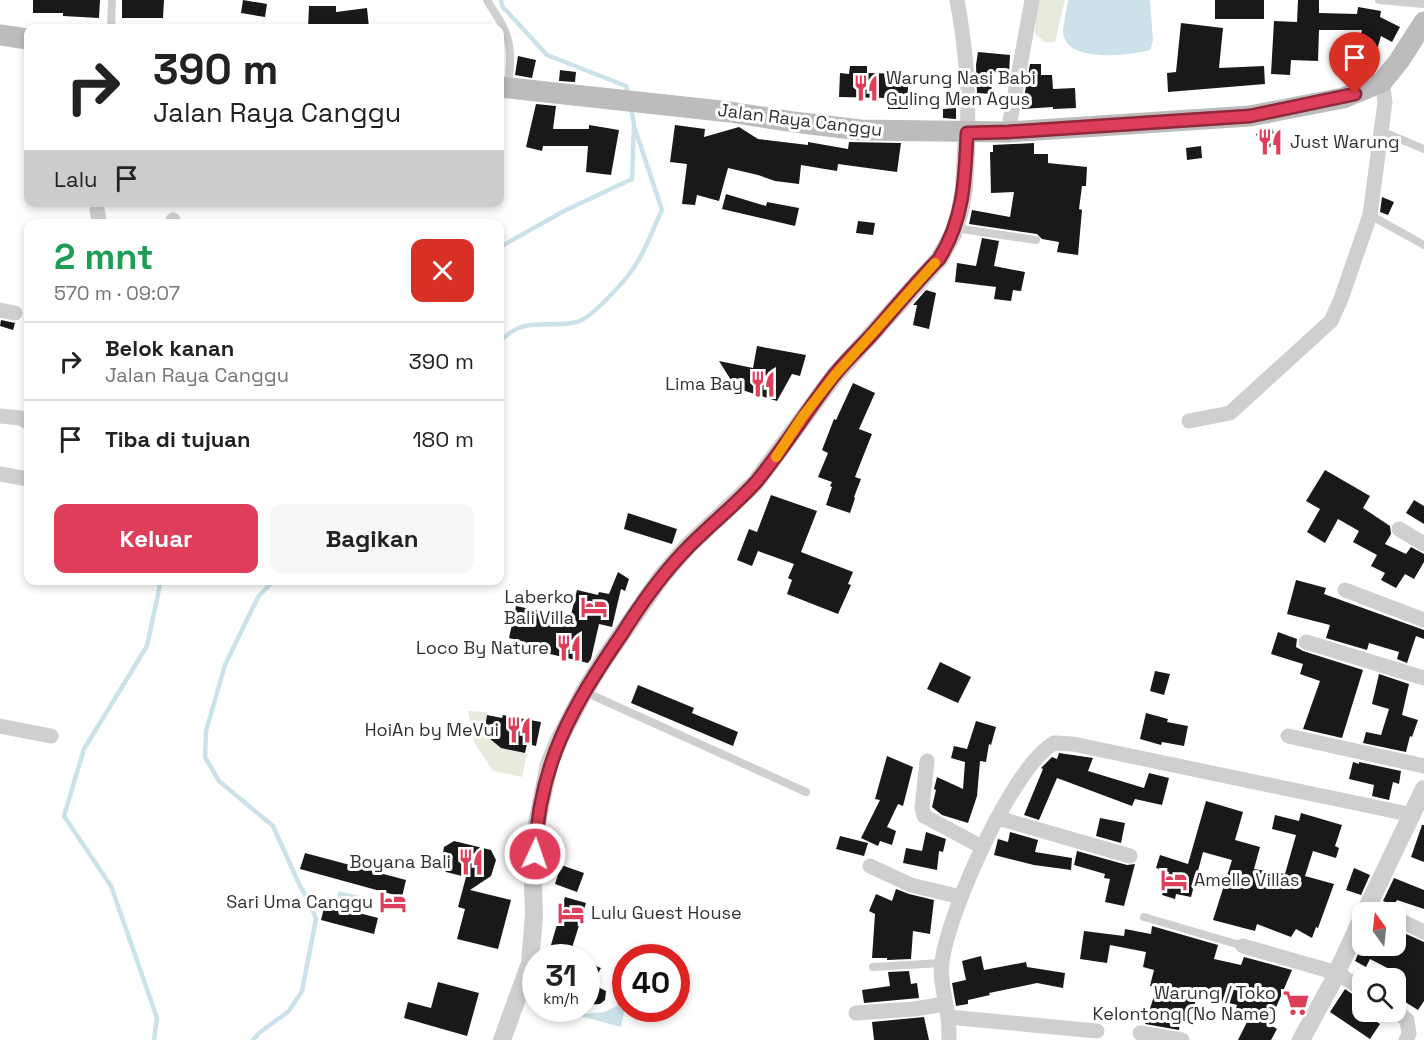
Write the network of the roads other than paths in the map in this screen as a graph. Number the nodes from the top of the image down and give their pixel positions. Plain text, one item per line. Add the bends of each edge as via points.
1 (112, 0) edge
2 (487, 0) edge
3 (957, 0) edge
4 (1032, 0) edge
5 (1379, 0) edge
6 (1424, 4) edge
7 (1424, 22) edge
8 (111, 24) edge
9 (502, 24) edge
10 (504, 28) edge
11 (0, 35) edge
12 (24, 38) edge
13 (1382, 82) junction
14 (504, 83) edge
15 (504, 87) edge
16 (1381, 131) junction
17 (1008, 132) junction
18 (967, 133) junction
19 (1424, 149) edge
20 (1370, 215) junction
21 (954, 228) junction
22 (1036, 240) dead end
23 (1424, 245) edge
24 (0, 416) edge
25 (24, 420) edge
26 (1189, 421) dead end
27 (0, 474) edge
28 (24, 477) edge
29 (1399, 529) dead end
30 (1424, 544) edge
31 (1345, 590) dead end
32 (1424, 620) edge
33 (1306, 642) dead end
34 (1424, 678) edge
35 (584, 692) junction
36 (0, 726) edge
37 (51, 736) dead end
38 (1288, 736) dead end
39 (927, 761) dead end
40 (1424, 766) edge
41 (1424, 789) edge
42 (806, 792) dead end
43 (1413, 814) junction
44 (998, 818) junction
45 (982, 847) junction
46 (1130, 856) dead end
47 (870, 866) dead end
48 (961, 897) junction
49 (1374, 902) edge
50 (1144, 917) dead end
51 (1406, 923) edge
52 (1424, 932) edge
53 (1352, 944) edge
54 (1243, 946) joint
55 (941, 963) junction
56 (873, 967) dead end
57 (1336, 973) junction
58 (1352, 983) edge
59 (947, 1010) junction
60 (856, 1013) dead end
61 (1406, 1019) edge
62 (1097, 1030) dead end
63 (1140, 1032) dead end
64 (502, 1040) edge
65 (949, 1040) edge
66 (1182, 1040) edge
67 (1301, 1040) edge
68 (1407, 1040) edge

1 - 8 lane
2 - 9 lane
3 - 18 street via 968,80
4 - 17 street
5 - 6 lane
7 - 13 main road, Jalan Raya Canggu
10 - 14 lane via 511,56
11 - 12 main road
13 - 16 street via 1385,102
13 - 17 main road, Jalan Raya Canggu via 1343,98 1250,116
15 - 18 main road, Jalan Raya Canggu via 860,130
16 - 19 lane
16 - 20 street
17 - 18 main road, Jalan Raya Canggu
18 - 21 street via 964,189
20 - 23 lane
20 - 26 street via 1331,321 1230,413
21 - 22 lane
21 - 35 street via 939,259 835,375 755,483 662,576
24 - 25 street
27 - 28 street
29 - 30 street
31 - 32 street
33 - 34 street
35 - 42 lane
35 - 64 street via 549,764 536,828 530,963
36 - 37 street
38 - 40 street
39 - 45 street via 924,816
41 - 43 street
43 - 44 street via 1061,742 1037,756
43 - 49 street
44 - 45 street
44 - 46 street
45 - 48 street
47 - 48 street via 911,885
48 - 55 street
50 - 54 lane
51 - 52 street
53 - 57 street
54 - 57 street
55 - 56 lane
55 - 59 street
57 - 58 street
57 - 67 street
59 - 60 street
59 - 62 street
59 - 65 street
61 - 68 street
63 - 66 street

